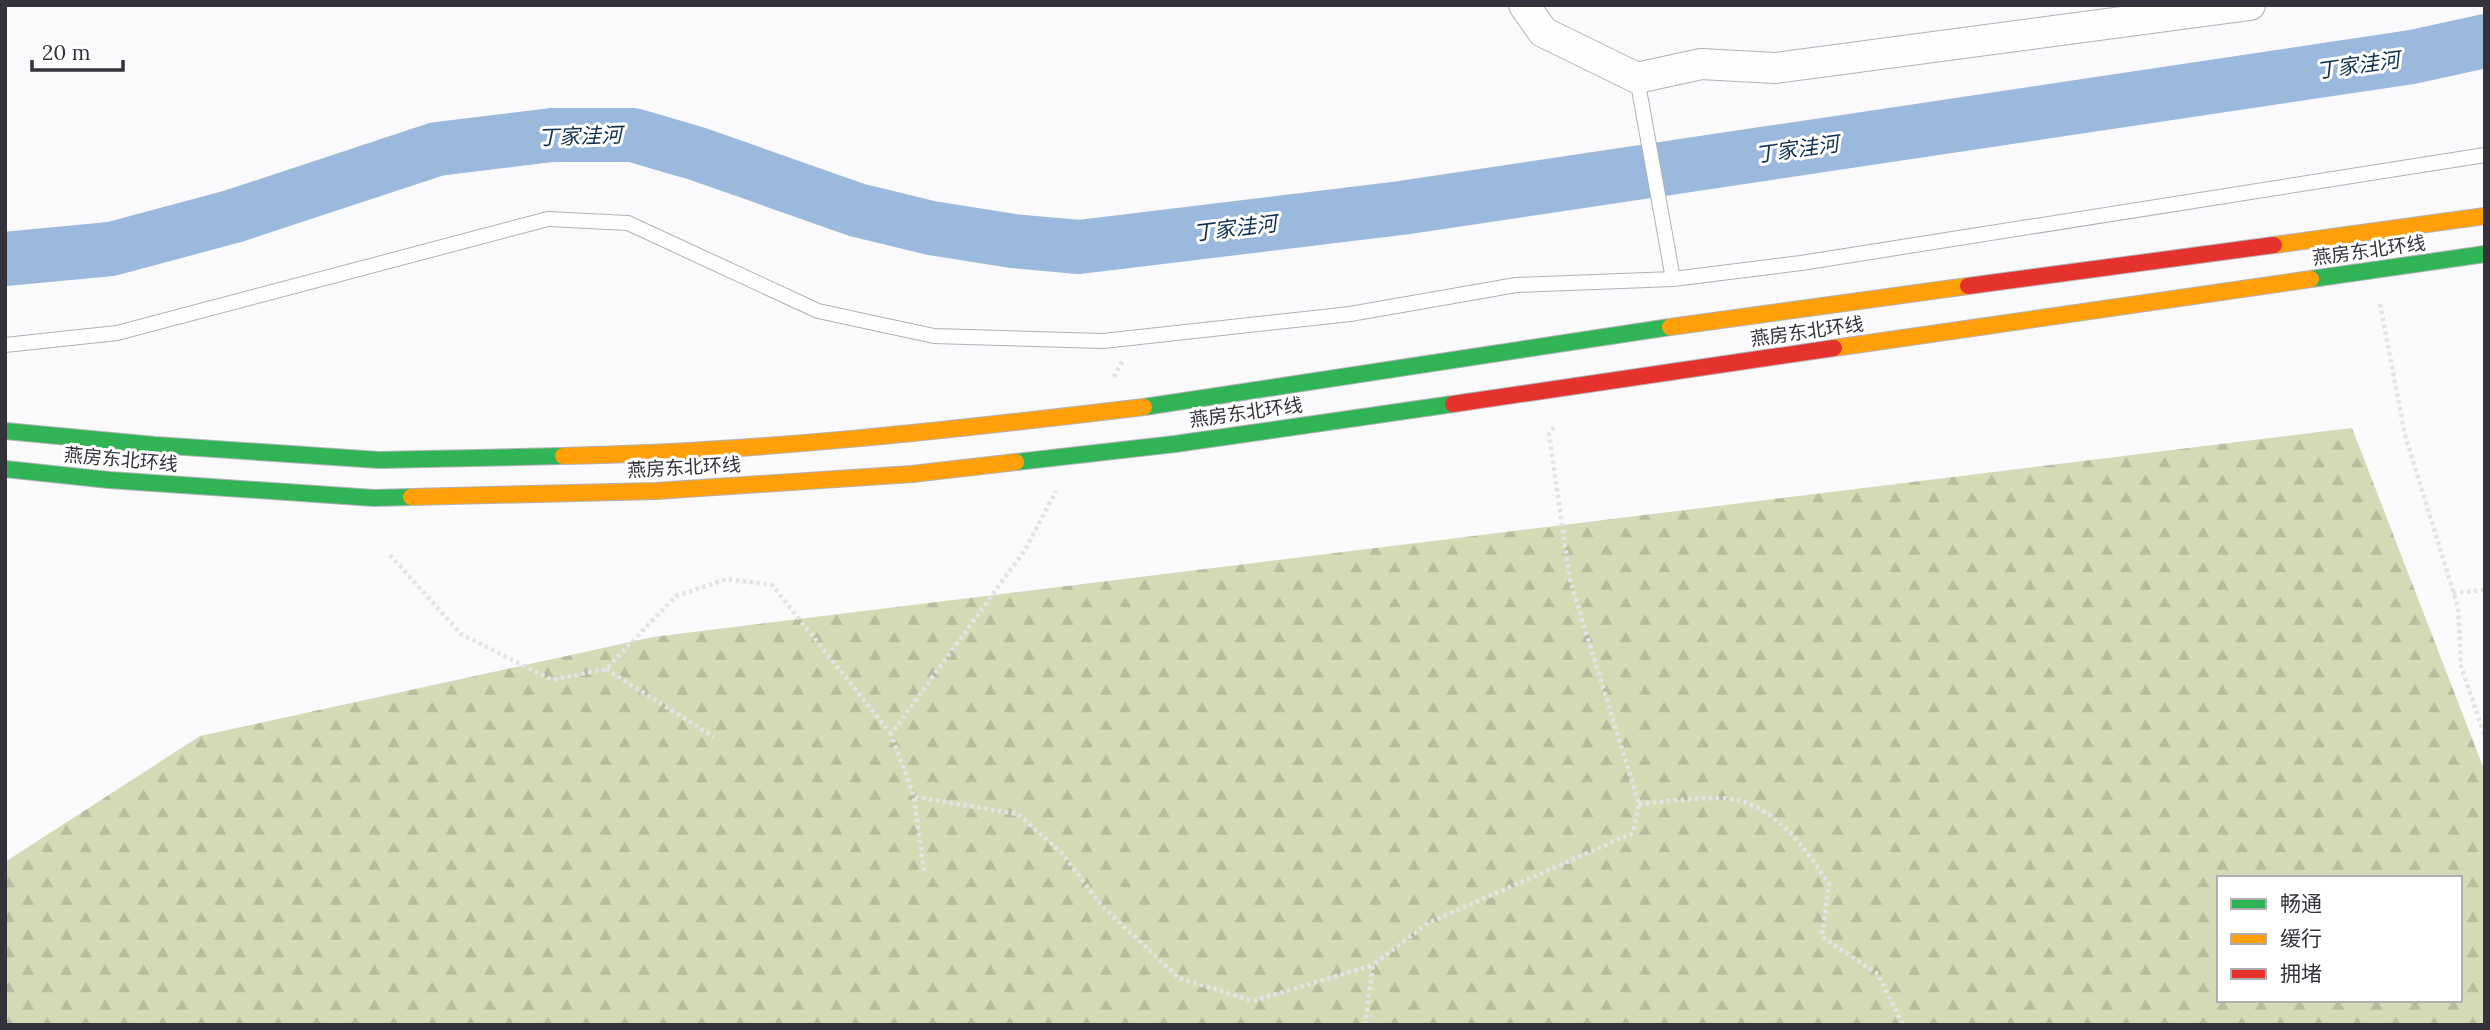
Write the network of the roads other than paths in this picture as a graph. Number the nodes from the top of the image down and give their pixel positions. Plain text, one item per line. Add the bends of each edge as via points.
1 (1524, 5) edge
2 (2250, 5) edge
3 (1637, 78) junction
4 (2485, 155) edge
5 (2485, 216) edge
6 (2485, 254) edge
7 (1673, 279) junction
8 (5, 345) edge
9 (5, 431) edge
10 (5, 469) edge

1 - 3 street via 1543,32
2 - 3 street via 1775,68 1700,64
3 - 7 lane
4 - 7 lane via 1801,263
5 - 9 main road, 燕房东北环线, bridge via 1661,328 1161,405 889,437 619,454 379,460
6 - 10 main road, 燕房东北环线, bridge via 1188,442 912,474 656,491 374,498
7 - 8 lane via 1517,285 1350,314 1103,341 933,336 818,311 628,223 548,219 117,333

